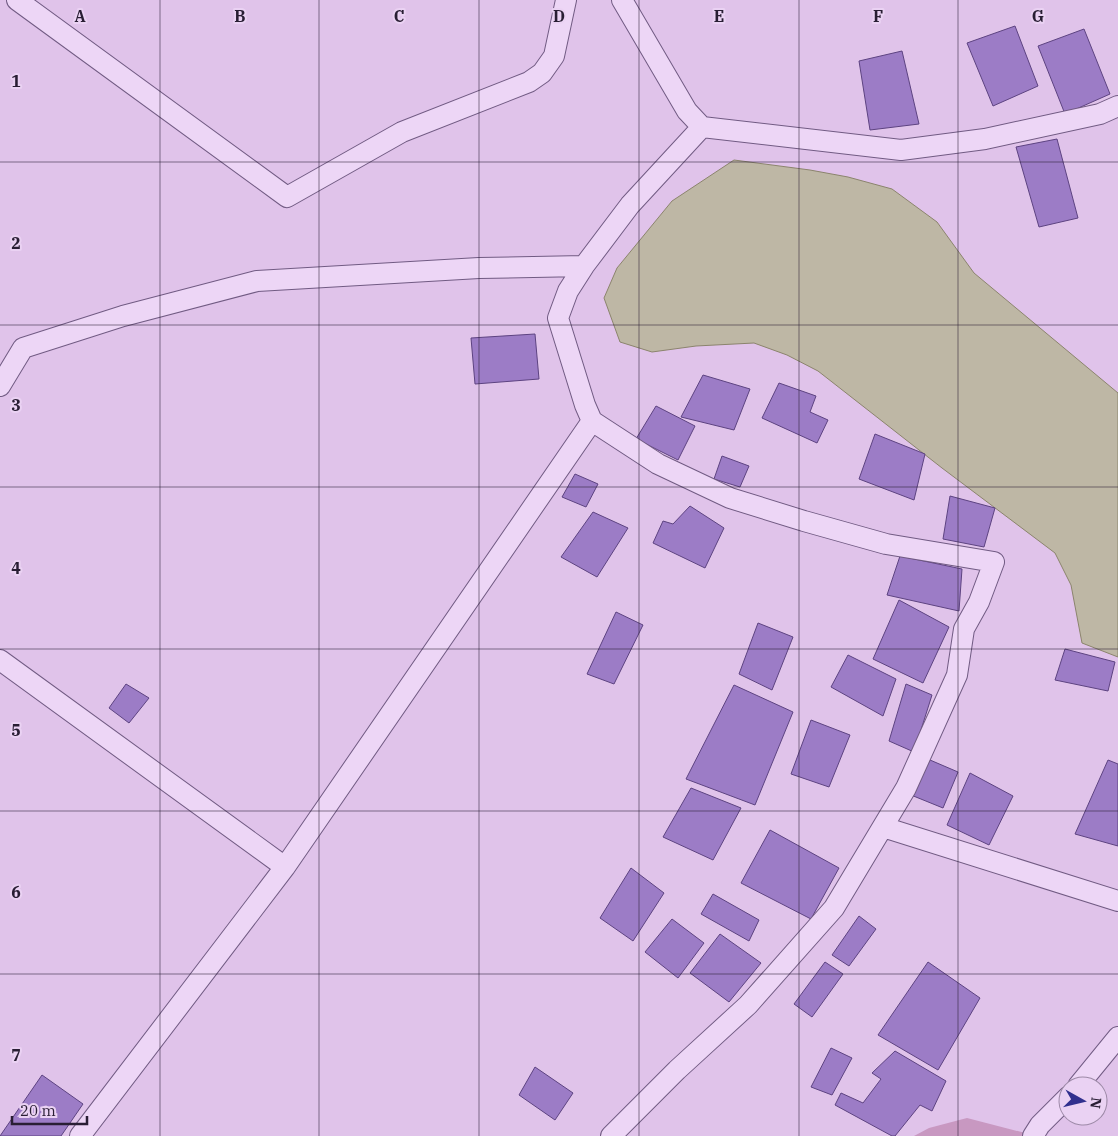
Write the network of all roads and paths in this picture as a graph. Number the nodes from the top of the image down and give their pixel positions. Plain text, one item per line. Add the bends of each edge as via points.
1 (17, 0) edge
2 (566, 0) edge
3 (622, 0) edge
4 (1118, 106) edge
5 (702, 127) junction
6 (584, 266) junction
7 (0, 386) edge
8 (592, 421) junction
9 (0, 660) edge
10 (883, 827) junction
11 (285, 866) junction
12 (1118, 901) edge
13 (1118, 1037) edge
14 (1086, 1076) edge
15 (1058, 1107) edge
16 (80, 1136) edge
17 (611, 1136) edge
18 (1033, 1136) edge

1 - 2 street via 286,197 402,132 470,107 529,82 542,73 554,56
3 - 5 street via 687,111
4 - 5 street via 1100,114 984,139 901,150
5 - 6 street via 630,205
6 - 7 street via 479,268 256,281 123,316 23,348
6 - 8 street via 568,291 558,318
8 - 10 street via 658,464 730,498 886,544 994,562 979,602 964,629 958,675 906,788
8 - 11 street
9 - 11 street
10 - 12 street
10 - 17 street via 834,908 748,1005
11 - 16 street
13 - 14 street
15 - 18 street

